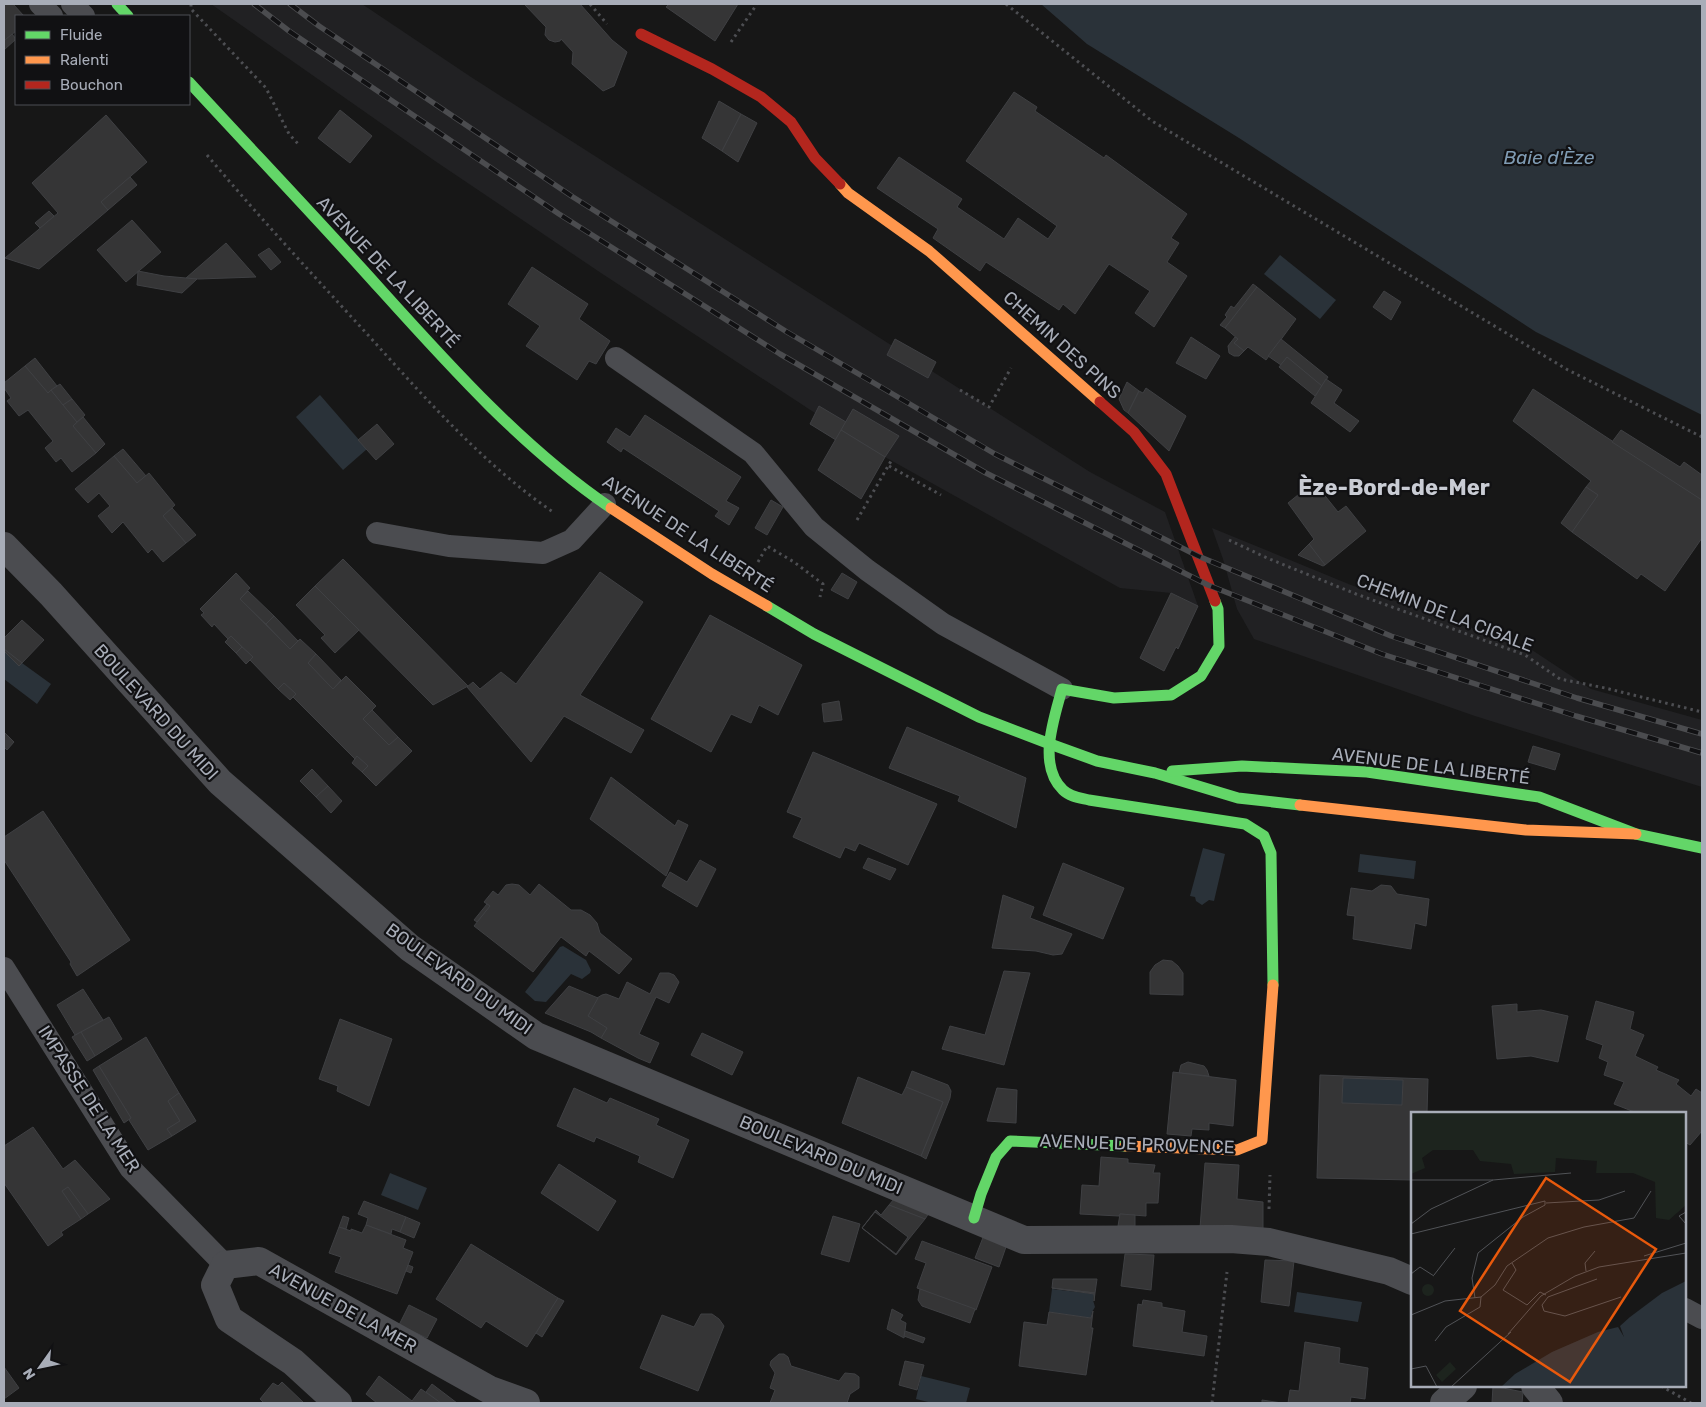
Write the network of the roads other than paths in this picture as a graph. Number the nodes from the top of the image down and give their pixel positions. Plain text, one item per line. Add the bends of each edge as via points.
1 (40, 4) edge
2 (72, 4) edge
3 (117, 4) edge
4 (51, 15) edge
5 (83, 15) edge
6 (127, 15) edge
7 (641, 34) dead end
8 (190, 83) edge
9 (616, 358) dead end
10 (605, 504) junction
11 (378, 533) dead end
12 (4, 546) edge
13 (1062, 689) junction
14 (1050, 744) junction
15 (1155, 772) junction
16 (1636, 834) junction
17 (1702, 848) edge
18 (4, 968) edge
19 (974, 1218) junction
20 (226, 1265) junction
21 (1411, 1280) edge
22 (1686, 1310) edge
23 (1702, 1318) edge
24 (1462, 1387) edge
25 (1536, 1387) edge
26 (338, 1403) edge
27 (526, 1403) edge
28 (1444, 1403) edge
29 (1549, 1403) edge

1 - 4 lane
2 - 5 lane
3 - 6 main road
7 - 13 main road, CHEMIN DES PINS via 761,97 791,122 815,158 848,193 929,250 1134,432 1166,474 1218,609 1219,646 1201,676 1171,695 1114,698
8 - 10 main road, AVENUE DE LA LIBERTÉ via 496,412
9 - 13 lane via 753,453 814,527 867,570 943,624
10 - 11 lane via 572,540 543,553 449,546
10 - 14 main road, AVENUE DE LA LIBERTÉ via 712,574 814,634 979,717
12 - 19 street, BOULEVARD DU MIDI via 220,782 410,948 481,998 536,1036
13 - 14 main road
14 - 15 main road, AVENUE DE LA LIBERTÉ via 1098,761
14 - 19 main road, AVENUE DE PROVENCE via 1052,775 1064,791 1089,800 1245,824 1264,836 1271,854 1273,981 1262,1140 1237,1150 1010,1141 996,1157
15 - 16 main road, AVENUE DE LA LIBERTÉ via 1238,798 1526,830
15 - 16 main road, AVENUE DE LA LIBERTÉ via 1242,766 1367,772 1539,797
16 - 17 main road, AVENUE DE LA LIBERTÉ
18 - 20 lane, IMPASSE DE LA MER via 130,1168
19 - 21 street via 1024,1240 1231,1239 1269,1242 1389,1271
20 - 26 street via 216,1285 229,1319 293,1362
20 - 27 street, AVENUE DE LA MER via 259,1261 490,1390
22 - 23 lane
24 - 28 street
25 - 29 street

